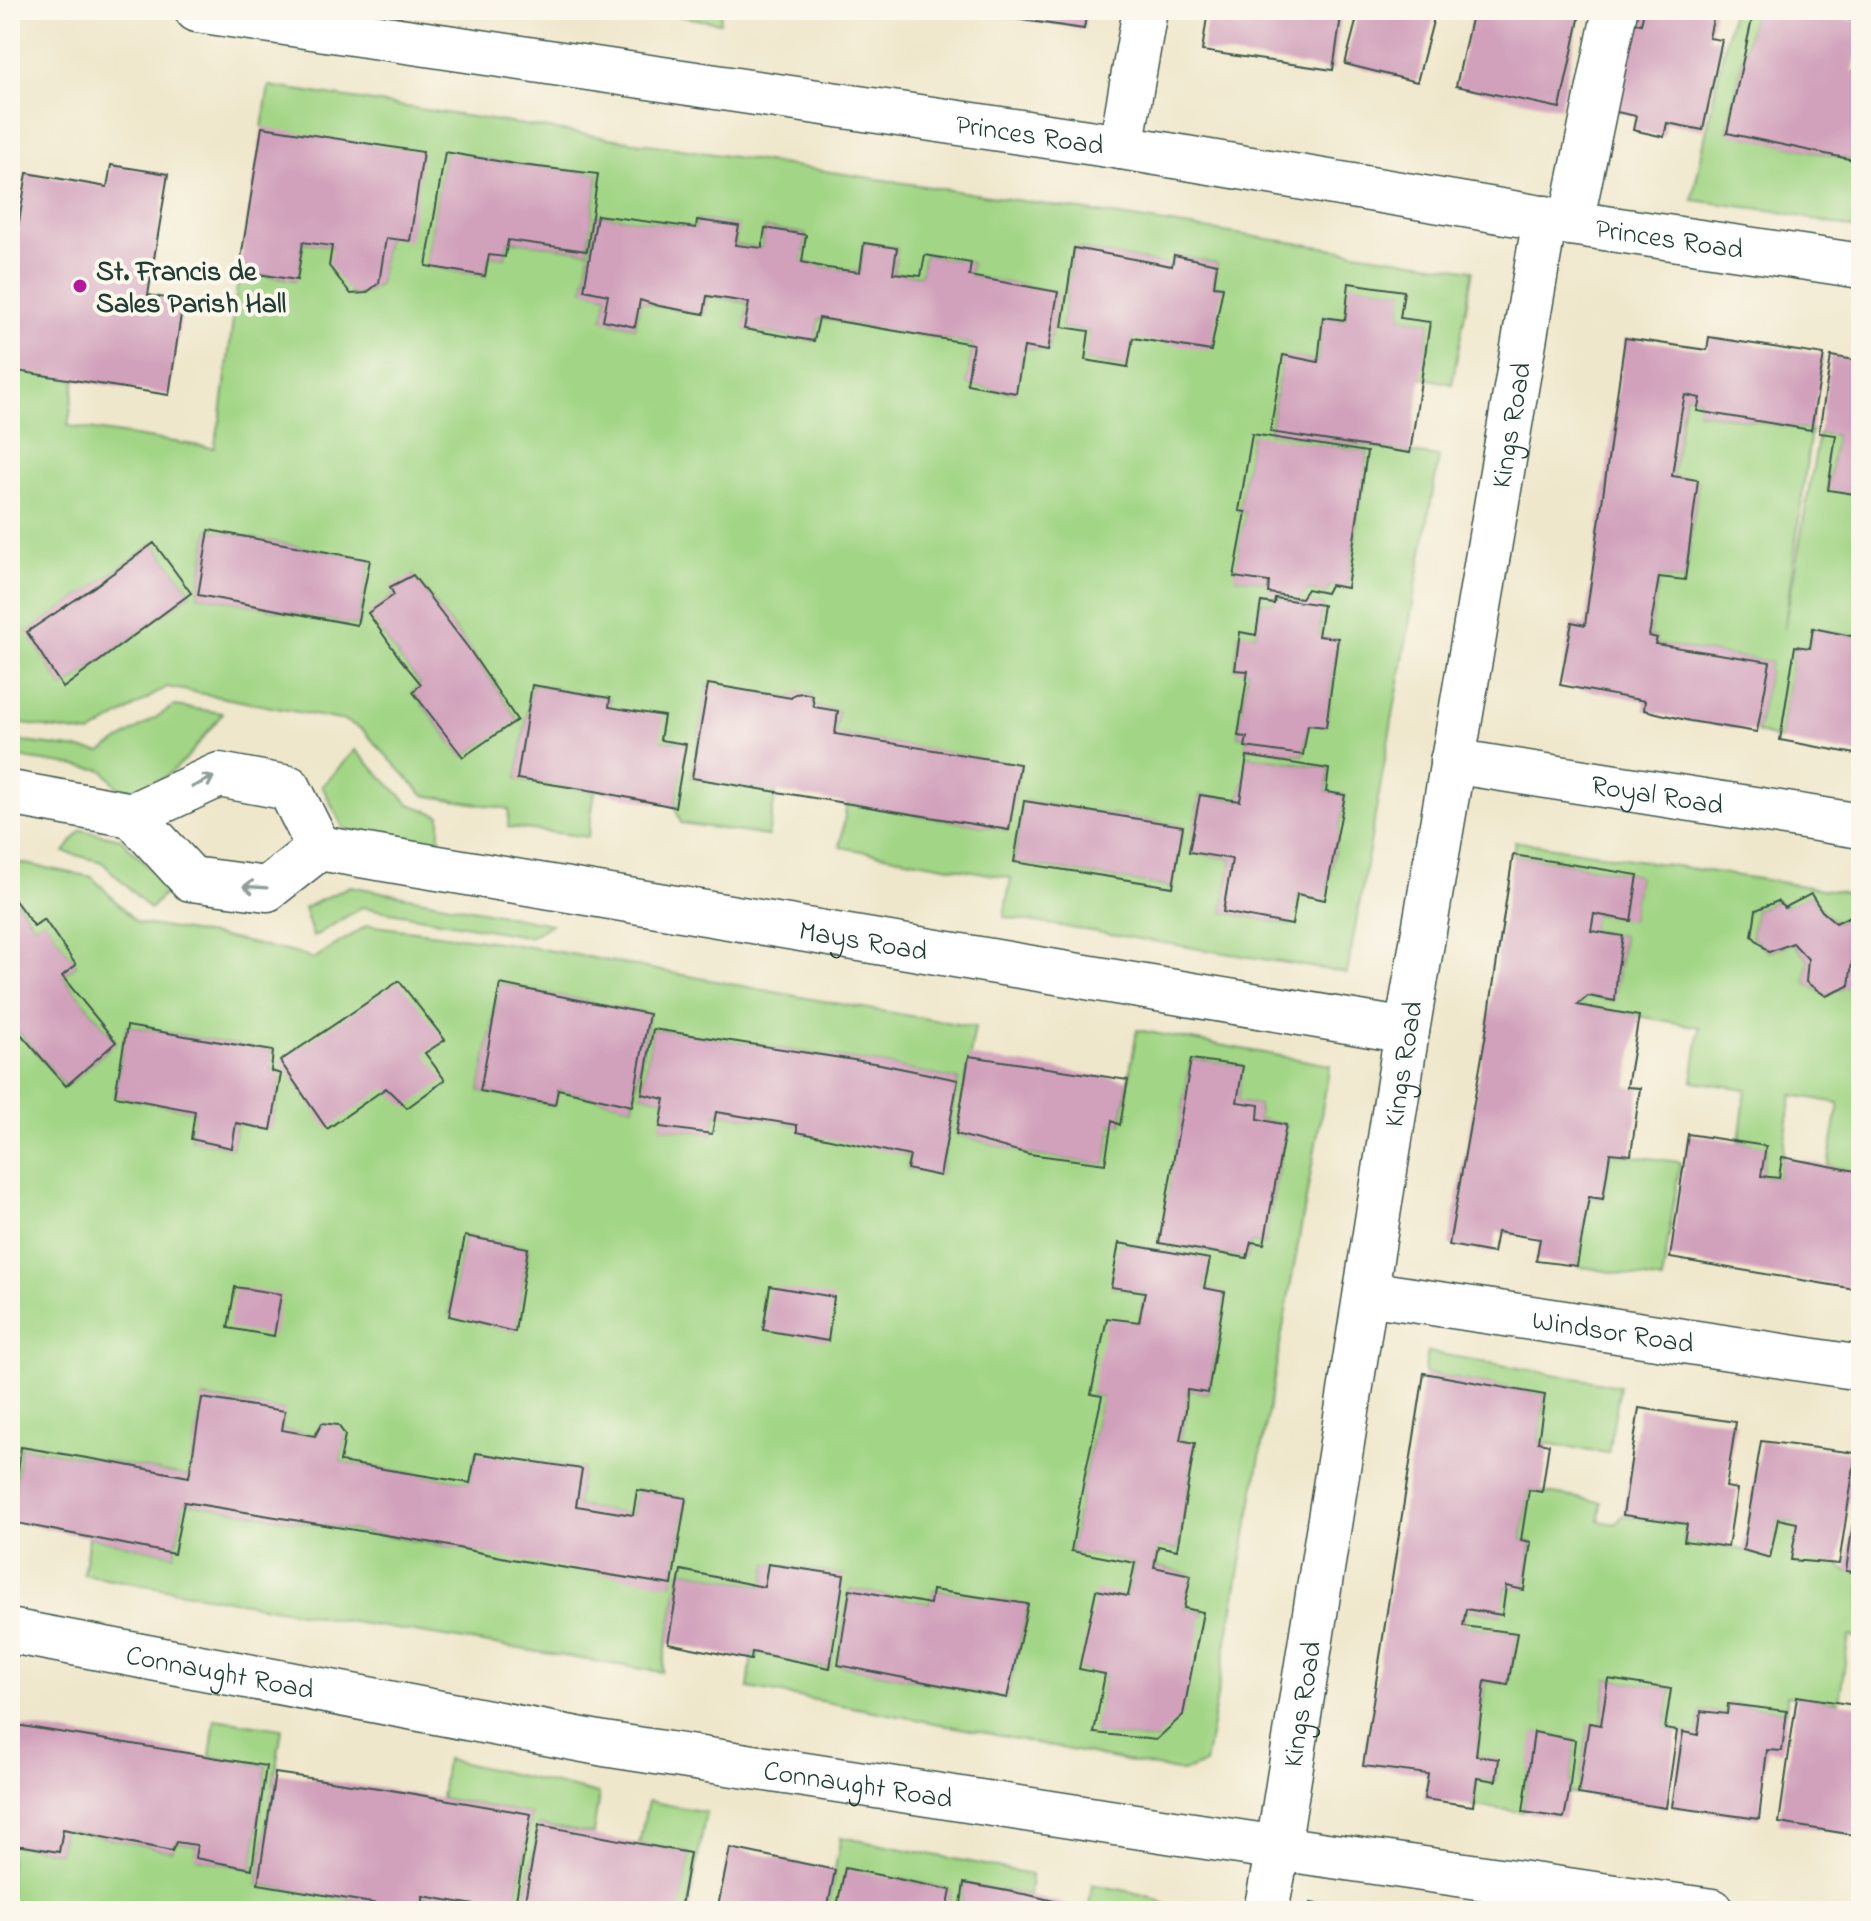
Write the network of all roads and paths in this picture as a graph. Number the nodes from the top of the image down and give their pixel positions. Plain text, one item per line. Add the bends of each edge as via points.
1 (197, 10) edge
2 (1145, 10) edge
3 (1615, 10) edge
4 (1121, 147) junction
5 (1558, 220) junction
6 (1861, 266) edge
7 (1452, 761) junction
8 (10, 793) edge
9 (132, 815) junction
10 (1861, 826) edge
11 (319, 848) junction
12 (1407, 1031) junction
13 (1366, 1293) junction
14 (1861, 1368) edge
15 (10, 1631) edge
16 (1278, 1848) junction
17 (1266, 1911) edge
18 (1712, 1911) edge

1 - 4 street, Princes Road
2 - 4 street
3 - 5 street, Kings Road
4 - 5 street, Princes Road
5 - 6 street, Princes Road
5 - 7 street, Kings Road
7 - 10 street, Royal Road
7 - 12 street, Kings Road
8 - 9 street
11 -> 9 street via 267,889 191,879
9 -> 11 street via 219,775 289,788
11 - 12 street, Mays Road
12 - 13 street, Kings Road
13 - 14 street, Windsor Road
13 - 16 street, Kings Road
15 - 16 street, Connaught Road via 604,1744
16 - 17 street, Kings Road
16 - 18 street, Connaught Road

